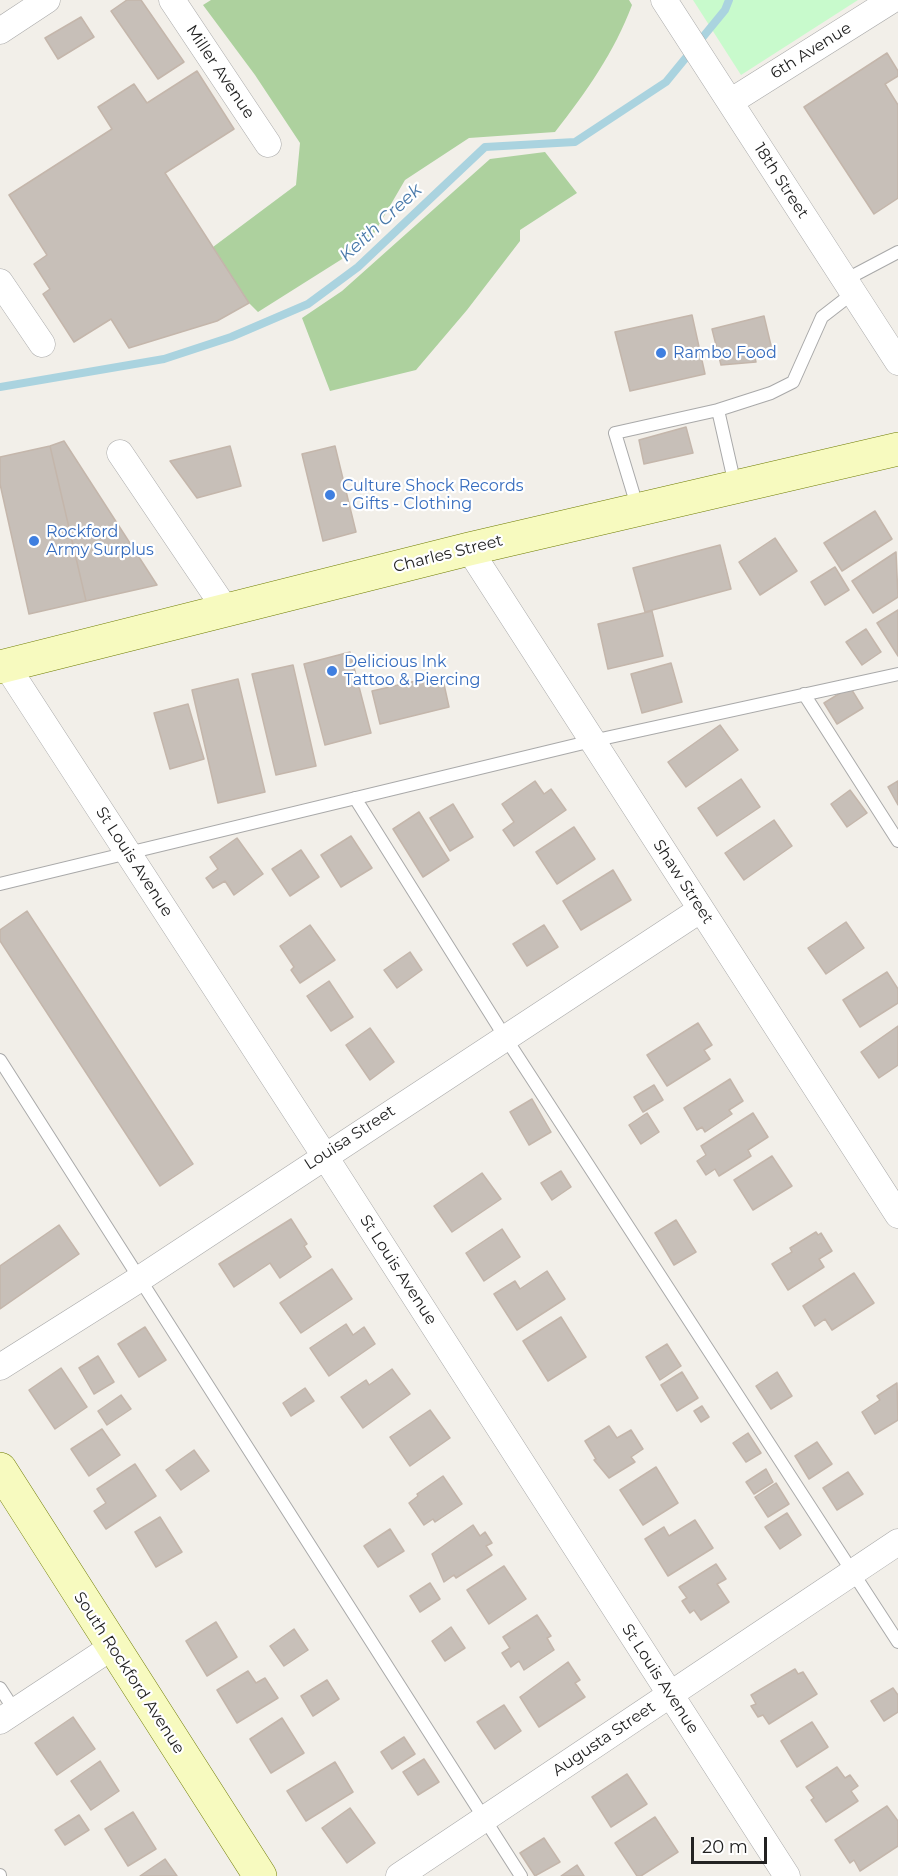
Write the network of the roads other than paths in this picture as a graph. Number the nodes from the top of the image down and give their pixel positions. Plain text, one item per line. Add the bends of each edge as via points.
1 (47, 0) edge
2 (172, 0) edge
3 (892, 0) edge
4 (671, 10) edge
5 (0, 31) edge
6 (730, 102) junction
7 (268, 144) dead end
8 (898, 252) edge
9 (0, 282) edge
10 (849, 286) junction
11 (42, 344) dead end
12 (898, 362) edge
13 (718, 410) junction
14 (898, 449) edge
15 (120, 453) dead end
16 (735, 486) junction
17 (638, 509) junction
18 (469, 549) junction
19 (226, 610) junction
20 (3, 666) edge
21 (898, 674) edge
22 (804, 694) junction
23 (592, 741) junction
24 (355, 798) junction
25 (898, 841) edge
26 (128, 852) junction
27 (0, 884) edge
28 (700, 910) junction
29 (505, 1037) junction
30 (0, 1060) edge
31 (324, 1155) junction
32 (898, 1215) edge
33 (141, 1278) junction
34 (0, 1367) edge
35 (1, 1471) edge
36 (898, 1542) edge
37 (853, 1572) junction
38 (898, 1642) edge
39 (112, 1647) junction
40 (0, 1688) edge
41 (669, 1695) junction
42 (8, 1716) edge
43 (484, 1819) junction
44 (260, 1876) edge
45 (399, 1876) edge
46 (521, 1876) edge
47 (787, 1876) edge

1 - 5 street
2 - 7 street, Miller Avenue
3 - 6 street, 6th Avenue
4 - 6 street, 18th Street
6 - 10 street, 18th Street
8 - 10 lane
9 - 11 street
10 - 12 street, 18th Street
10 - 13 lane via 822,317 793,382
13 - 16 lane
13 - 17 lane via 615,433
14 - 16 main road, Charles Street
15 - 19 street
16 - 17 main road, Charles Street
17 - 18 main road, Charles Street
18 - 19 main road, Charles Street
18 - 23 street, Shaw Street
19 - 20 main road, Charles Street
20 - 26 street, St Louis Avenue
21 - 22 lane
22 - 23 lane
22 - 25 lane
23 - 24 lane
23 - 28 street, Shaw Street
24 - 26 lane
24 - 29 lane
26 - 27 lane
26 - 31 street, St Louis Avenue
28 - 29 street, Louisa Street
28 - 32 street, Shaw Street
29 - 31 street, Louisa Street
29 - 37 lane
30 - 33 lane
31 - 33 street, Louisa Street
31 - 41 street, St Louis Avenue
33 - 34 street, Louisa Street
33 - 43 lane
35 - 39 main road, South Rockford Avenue
36 - 37 street, Augusta Street
37 - 38 lane
37 - 41 street, Augusta Street
39 - 42 street
39 - 44 main road, South Rockford Avenue
40 - 42 lane
41 - 43 street, Augusta Street
41 - 47 street, St Louis Avenue
43 - 45 street, Augusta Street
43 - 46 lane

